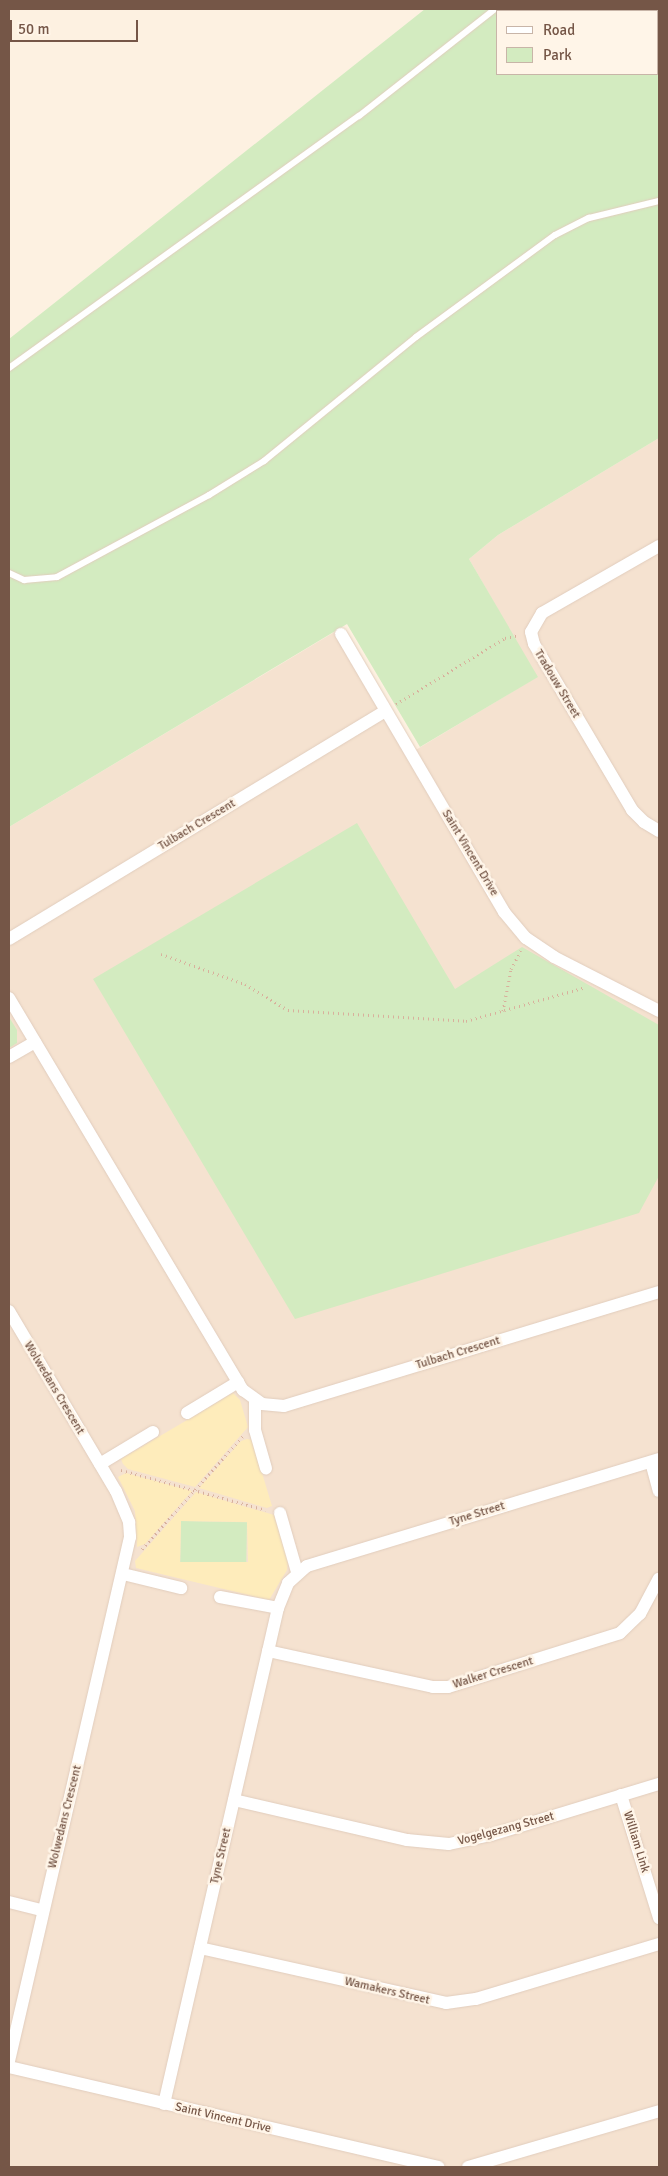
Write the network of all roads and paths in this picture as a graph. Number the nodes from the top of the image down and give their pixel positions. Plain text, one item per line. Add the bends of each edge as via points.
1 (495, 9) edge
2 (659, 201) edge
3 (9, 368) edge
4 (658, 550) edge
5 (9, 573) edge
6 (531, 632) junction
7 (341, 634) dead end
8 (385, 711) junction
9 (659, 831) edge
10 (526, 938) junction
11 (9, 939) edge
12 (161, 954) dead end
13 (604, 982) junction
14 (9, 998) edge
15 (659, 1010) edge
16 (503, 1011) junction
17 (34, 1042) junction
18 (9, 1057) edge
19 (659, 1292) edge
20 (9, 1311) edge
21 (238, 1382) junction
22 (256, 1401) junction
23 (187, 1413) dead end
24 (255, 1430) junction
25 (153, 1432) dead end
26 (113, 1456) junction
27 (655, 1461) edge
28 (100, 1464) junction
29 (266, 1468) dead end
30 (195, 1490) junction
31 (659, 1491) edge
32 (280, 1513) joint
33 (128, 1552) junction
34 (297, 1572) junction
35 (123, 1574) junction
36 (659, 1579) edge
37 (181, 1588) dead end
38 (220, 1597) dead end
39 (278, 1608) junction
40 (268, 1650) junction
41 (659, 1784) edge
42 (621, 1795) junction
43 (234, 1800) junction
44 (9, 1902) edge
45 (42, 1910) junction
46 (659, 1918) edge
47 (659, 1944) edge
48 (200, 1948) junction
49 (9, 2061) edge
50 (9, 2068) edge
51 (164, 2104) junction
52 (659, 2112) edge
53 (438, 2167) edge
54 (468, 2167) edge

1 - 3 lane via 343,128
2 - 5 lane via 589,218 555,235 416,337 264,461 209,495 57,577 24,580
4 - 6 street via 542,613
6 - 8 path via 505,638
6 - 9 street, Tradouw Street via 534,644 632,810
7 - 8 street, Saint Vincent Drive
8 - 10 street, Saint Vincent Drive via 504,912
8 - 11 street, Tulbach Crescent
10 - 13 street, Saint Vincent Drive via 554,957
10 - 16 path via 511,969
12 - 16 path via 245,984 288,1010 466,1021
13 - 15 street, Saint Vincent Drive
13 - 16 path
14 - 17 street
17 - 18 street
17 - 21 street
19 - 22 street, Tulbach Crescent via 284,1406
20 - 28 street, Wolwedans Crescent
21 - 22 street
21 - 23 street
22 - 24 street
24 - 29 street
24 - 30 path via 244,1436
25 - 26 street
26 - 28 street
26 - 30 path via 120,1470
27 - 31 street
27 - 34 street, Tyne Street via 307,1566
28 - 33 street, Wolwedans Crescent via 129,1522
30 - 32 path
30 - 33 path via 139,1552
32 - 34 street
33 - 35 street, Wolwedans Crescent
34 - 39 street, Tyne Street via 288,1583
35 - 37 street
35 - 45 street, Wolwedans Crescent
36 - 40 street, Walker Crescent via 640,1614 620,1632 448,1687 433,1687
38 - 39 street
39 - 40 street, Tyne Street
40 - 43 street, Tyne Street
41 - 42 street, Vogelgezang Street
42 - 43 street, Vogelgezang Street via 491,1835 449,1844 407,1840
42 - 46 street, William Link
43 - 48 street, Tyne Street
44 - 45 street
45 - 49 street, Wolwedans Crescent
47 - 48 street, Wamakers Street via 476,1999 446,2003
48 - 51 street, Tyne Street
50 - 51 street, Saint Vincent Drive
51 - 53 street, Saint Vincent Drive
52 - 54 street

